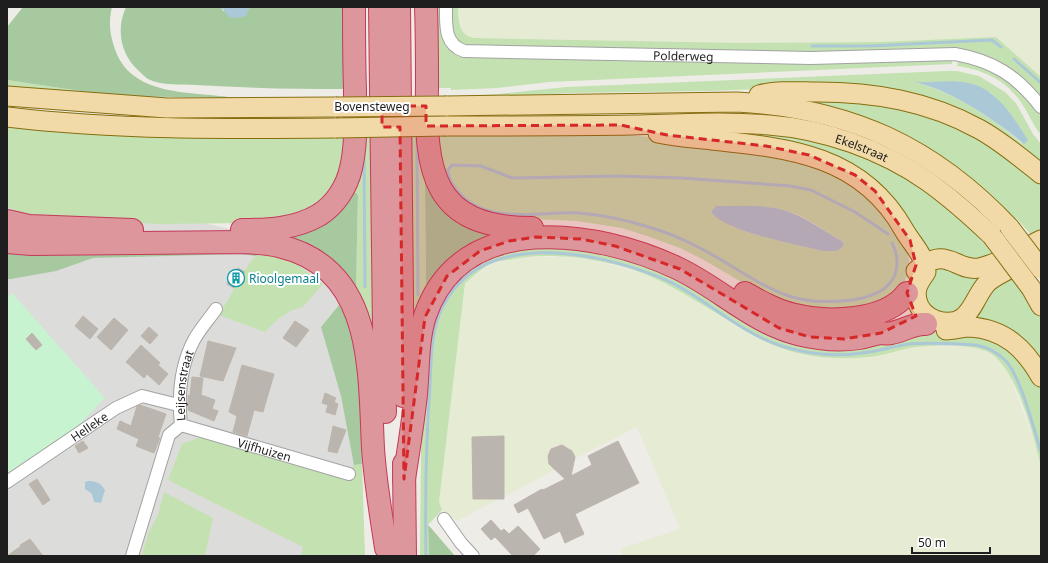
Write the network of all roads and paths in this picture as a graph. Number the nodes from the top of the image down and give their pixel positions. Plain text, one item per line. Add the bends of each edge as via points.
1 (354, 7) edge
2 (380, 7) edge
3 (399, 7) edge
4 (426, 7) edge
5 (446, 7) edge
6 (7, 96) edge
7 (737, 102) junction
8 (1041, 108) edge
9 (7, 117) edge
10 (622, 125) junction
11 (1041, 174) edge
12 (7, 221) edge
13 (1041, 240) edge
14 (7, 242) edge
15 (1041, 254) edge
16 (920, 268) junction
17 (1041, 269) edge
18 (907, 293) junction
19 (1041, 306) edge
20 (216, 310) dead end
21 (924, 319) junction
22 (1041, 376) edge
23 (178, 405) junction
24 (181, 425) junction
25 (349, 474) dead end
26 (404, 479) junction
27 (7, 482) edge
28 (444, 519) dead end
29 (392, 553) edge
30 (132, 556) edge
31 (473, 556) edge

1 - 12 highway via 353,155 348,177 340,194 320,214 290,227 262,230 151,232 29,226
2 - 29 highway
3 - 26 highway
4 - 18 highway via 426,121 431,166 442,193 469,217 495,226 583,230 650,245 686,260 765,304 805,318 836,320 864,316 894,306
5 - 8 street, Polderweg via 446,28 450,40 458,49 472,52 810,58 955,54 974,58 1015,78 1030,92
6 - 7 main road, Bovensteweg, bridge via 167,108
7 - 11 main road via 766,93 825,92 882,95 912,102 946,113 979,129
7 - 17 main road, Ekelstraat, bridge via 804,109 854,122 894,139 948,171 988,205 1010,228
9 - 10 main road, Bovensteweg, bridge via 154,127
10 - 16 main road via 667,135 766,146 829,162 855,175 887,204 917,247
10 - 19 main road, Ekelstraat, bridge via 747,123 795,129 834,138 886,158 926,180 966,211 992,236 1031,288
13 - 16 main road via 987,266 972,268 946,259 936,259
14 - 29 highway via 242,242 292,250 321,266 343,287 361,323 369,378 374,467
15 - 21 main road via 988,282 971,310 962,317 950,321
16 - 18 main road via 911,278
16 - 21 main road via 926,272 918,284 916,295
18 - 21 main road via 912,311
20 - 23 street, Leijsenstraat via 194,340 184,365
21 - 22 main road via 940,329 980,328 1005,337 1030,358
21 - 26 highway via 887,328 882,333 844,339 797,334 770,324 680,269 635,251 581,239 536,237 509,240 480,251 464,261 447,276 435,294 425,317
23 - 24 street, Leijsenstraat
23 - 27 street, Helleke via 142,396 116,408
24 - 25 street, Vijfhuizen
24 - 30 street, Leijsenstraat via 169,435
26 - 29 highway
28 - 31 street

